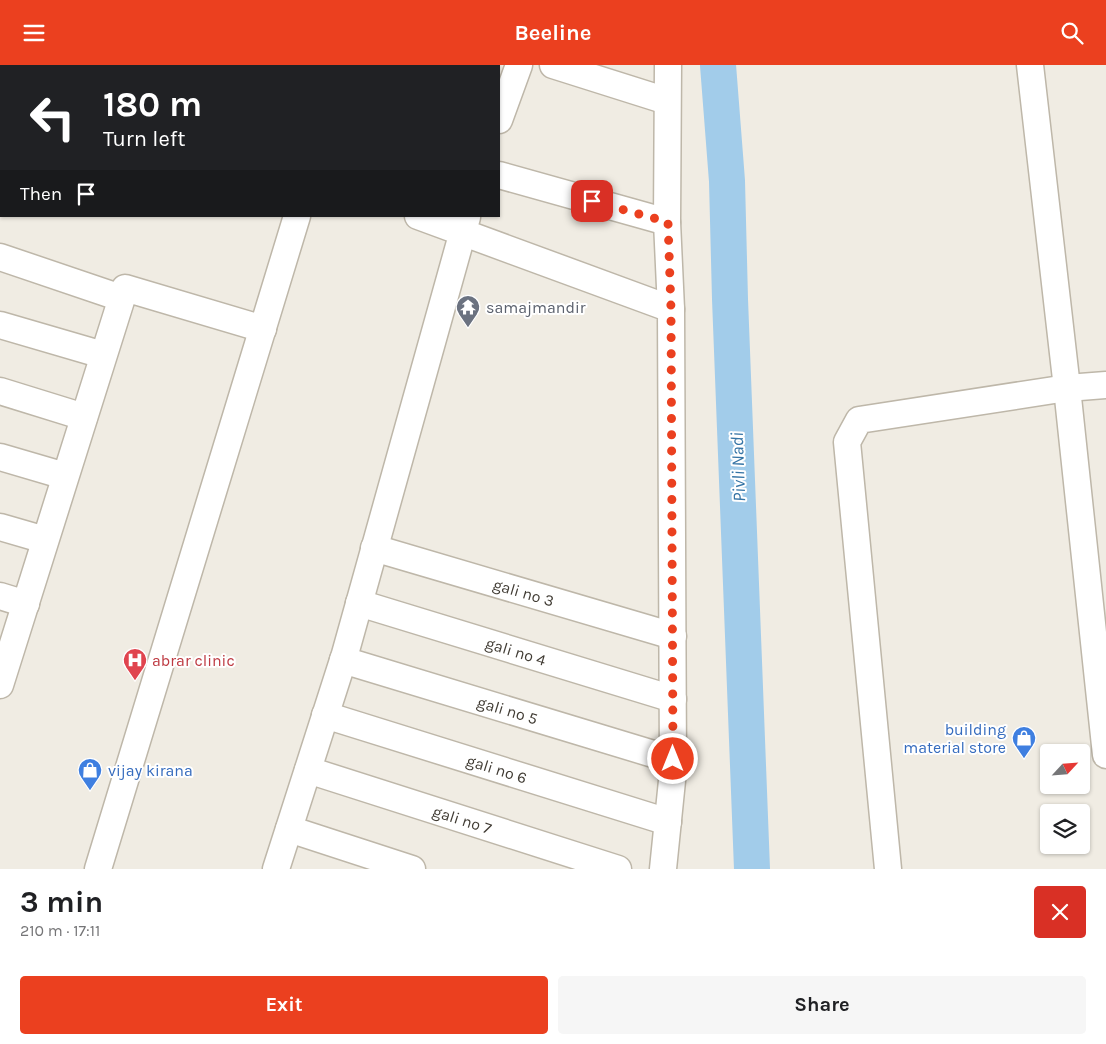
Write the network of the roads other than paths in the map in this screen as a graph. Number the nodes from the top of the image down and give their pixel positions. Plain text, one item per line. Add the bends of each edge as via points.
1 (519, 65) edge
2 (552, 65) edge
3 (668, 65) edge
4 (1030, 65) edge
5 (667, 101) junction
6 (500, 118) edge
7 (500, 175) edge
8 (297, 217) edge
9 (424, 217) edge
10 (668, 222) junction
11 (464, 224) edge
12 (0, 257) edge
13 (121, 298) junction
14 (671, 309) junction
15 (0, 325) edge
16 (263, 329) junction
17 (103, 355) junction
18 (1106, 385) edge
19 (1068, 388) junction
20 (0, 391) edge
21 (84, 417) junction
22 (0, 457) edge
23 (65, 476) junction
24 (0, 527) edge
25 (45, 541) junction
26 (374, 548) junction
27 (0, 596) edge
28 (359, 603) junction
29 (26, 604) junction
30 (673, 636) junction
31 (343, 660) junction
32 (1, 680) edge
33 (673, 699) junction
34 (325, 715) junction
35 (1106, 755) edge
36 (673, 759) junction
37 (308, 770) junction
38 (668, 822) junction
39 (289, 829) junction
40 (98, 869) edge
41 (276, 869) edge
42 (412, 869) edge
43 (618, 869) edge
44 (663, 869) edge
45 (888, 869) edge

1 - 6 street
2 - 5 street
3 - 5 street
4 - 19 street
5 - 10 street
7 - 10 street
8 - 16 street
9 - 11 street
10 - 14 street
11 - 14 street
11 - 26 street
12 - 13 street
13 - 16 street via 125,288
13 - 17 street
14 - 30 street
15 - 17 street
16 - 40 street
17 - 21 street
18 - 19 street
19 - 35 street
19 - 45 street via 859,419 847,443
20 - 21 street
21 - 23 street
22 - 23 street
23 - 25 street
24 - 25 street
25 - 29 street
26 - 28 street
26 - 30 street, gali no 3
27 - 29 street
28 - 31 street
28 - 33 street, gali no 4
29 - 32 street
30 - 33 street
31 - 34 street
31 - 36 street, gali no 5
33 - 36 street
34 - 37 street
34 - 38 street, gali no 6
36 - 38 street
37 - 39 street
37 - 43 street, gali no 7
38 - 44 street
39 - 41 street
39 - 42 street

